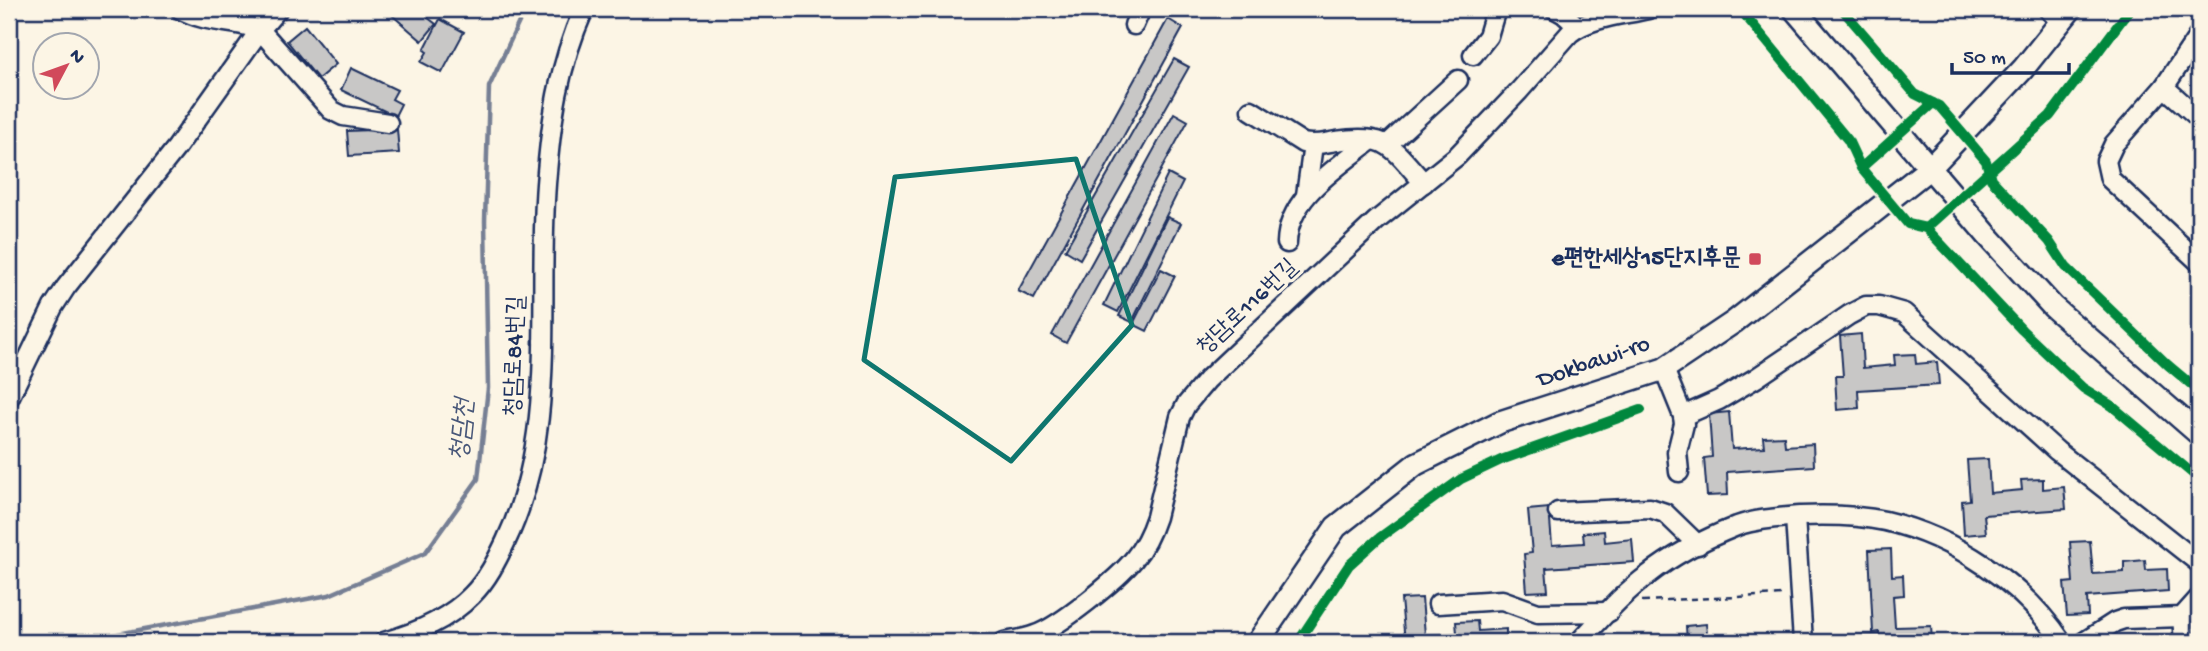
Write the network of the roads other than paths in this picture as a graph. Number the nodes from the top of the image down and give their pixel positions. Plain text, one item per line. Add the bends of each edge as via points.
1 (180, 9) edge
2 (278, 9) edge
3 (584, 9) edge
4 (1496, 9) edge
5 (1555, 9) edge
6 (1648, 9) edge
7 (1794, 9) edge
8 (2060, 13) edge
9 (1578, 27) junction
10 (260, 30) junction
11 (2199, 35) edge
12 (1473, 55) dead end
13 (1458, 80) dead end
14 (2164, 87) junction
15 (1251, 110) dead end
16 (2199, 118) edge
17 (387, 123) dead end
18 (1379, 142) junction
19 (1313, 145) junction
20 (1931, 167) junction
21 (1424, 183) junction
22 (1306, 195) junction
23 (1287, 243) dead end
24 (2199, 262) edge
25 (1664, 369) junction
26 (9, 398) edge
27 (1683, 416) junction
28 (2199, 435) edge
29 (1679, 472) dead end
30 (1558, 512) dead end
31 (1795, 517) junction
32 (1698, 545) junction
33 (2199, 563) edge
34 (2199, 598) edge
35 (1438, 604) dead end
36 (1614, 607) junction
37 (2182, 617) junction
38 (384, 642) edge
39 (1004, 642) edge
40 (1258, 642) edge
41 (1579, 642) edge
42 (1803, 642) edge
43 (2062, 642) edge
44 (2084, 642) edge
45 (2184, 642) edge

1 - 10 street via 201,19
2 - 10 street
3 - 38 street, 청담로84번길 via 556,92 545,186 540,410 523,499 495,563 472,596 436,623
4 - 12 street via 1488,36
5 - 9 street
6 - 9 street
7 - 20 main road
8 - 20 main road, Dokbawi-ro via 2023,69
9 - 21 street, 청담로116번길 via 1457,156
10 - 17 street via 331,110
10 - 26 street via 177,147 66,287
11 - 14 street
13 - 18 street
14 - 16 street
14 - 24 street via 2108,153 2106,170 2110,179
15 - 19 street
18 - 19 street
18 - 21 street
18 - 22 street
19 - 22 street
20 - 25 main road, Dokbawi-ro via 1734,322
20 - 28 main road via 2053,307
21 - 39 street, 청담로116번길 via 1376,221 1190,400 1180,416 1151,532 1132,561 1047,630
22 - 23 street via 1289,225
25 - 27 street
25 - 40 main road, Dokbawi-ro via 1500,422 1416,464 1336,527
27 - 29 street
27 - 33 street via 1756,378 1866,306 1891,308 1904,313 2057,451
30 - 32 street via 1650,508 1665,513
31 - 32 street via 1739,526
31 - 42 street
31 - 43 street via 1884,521 1954,548 2018,592
32 - 36 street via 1648,574
34 - 37 street
35 - 36 street via 1502,600 1538,613
36 - 41 street
37 - 44 street via 2124,619
37 - 45 street

